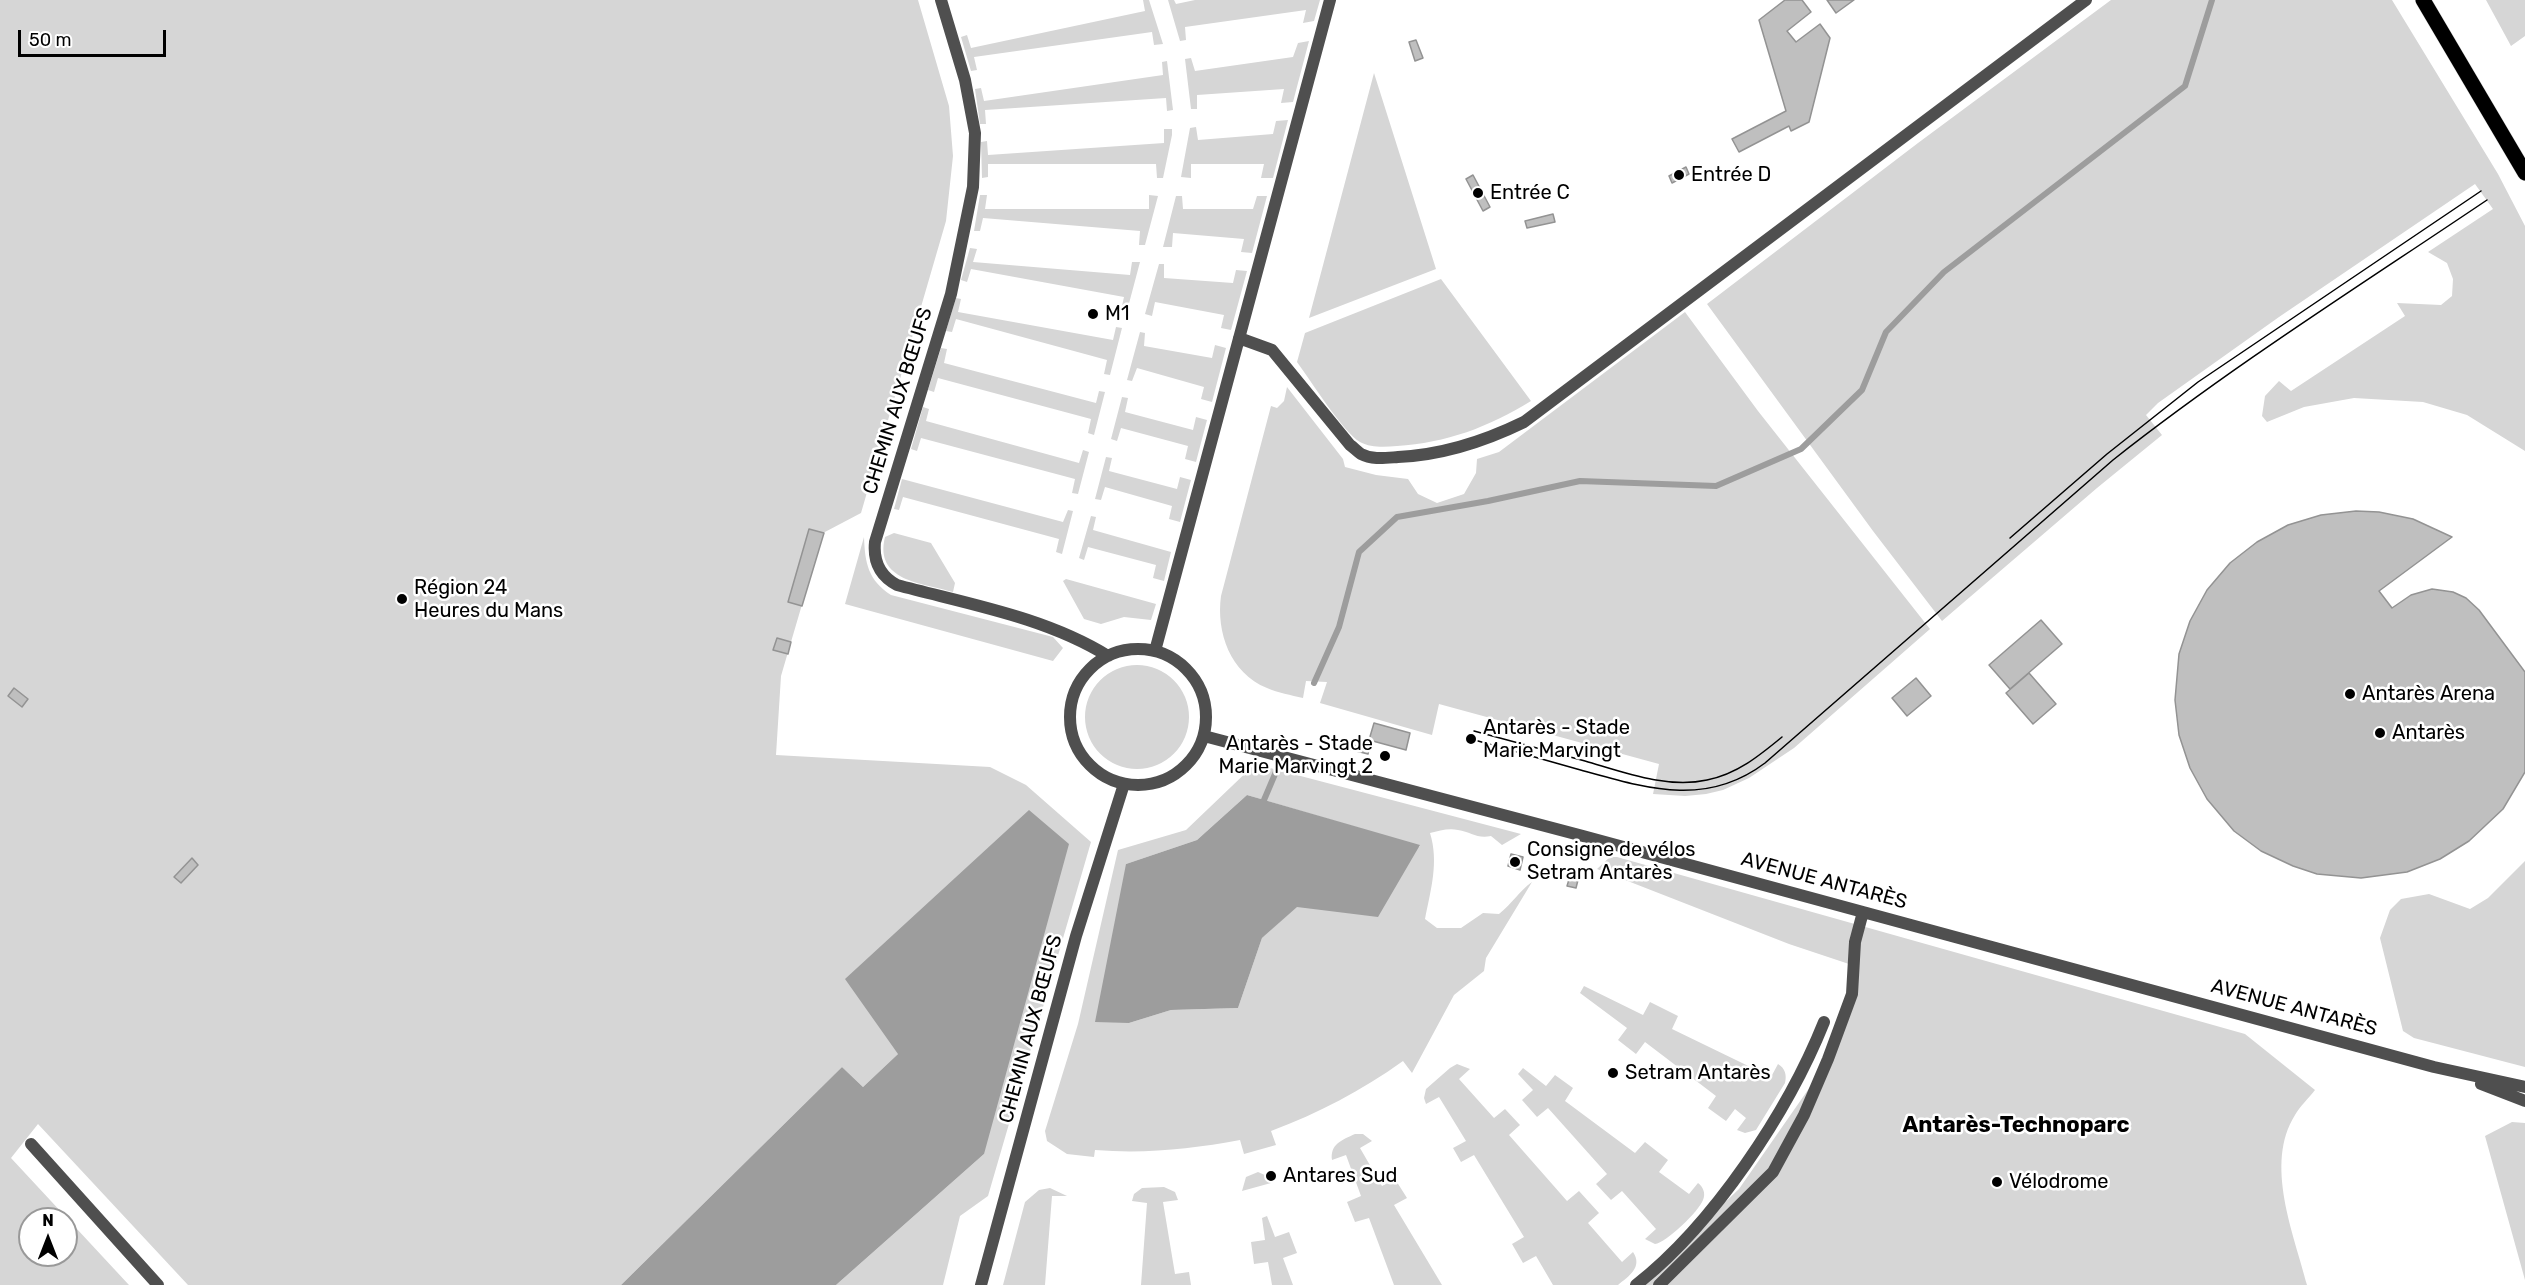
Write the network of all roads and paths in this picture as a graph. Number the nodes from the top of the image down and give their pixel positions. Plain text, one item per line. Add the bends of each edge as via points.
1 (941, 0) edge
2 (1330, 0) edge
3 (2086, 0) edge
4 (2423, 0) edge
5 (2525, 173) edge
6 (1239, 338) junction
7 (1155, 651) junction
8 (1108, 656) junction
9 (1203, 736) junction
10 (1124, 784) junction
11 (1863, 912) junction
12 (1824, 1022) dead end
13 (2434, 1067) junction
14 (2525, 1087) edge
15 (2525, 1101) edge
16 (31, 1144) dead end
17 (158, 1285) edge
18 (981, 1285) edge
19 (1636, 1285) edge
20 (1659, 1285) edge

1 - 8 street, CHEMIN AUX BŒUFS via 965,80 975,133 973,187 951,294 875,542 875,561 886,578 897,585 1032,621 1082,640
2 - 6 street
3 - 6 street via 1524,422 1491,438 1416,456 1375,458 1361,454 1272,350
4 - 5 main road
6 - 7 street
7 - 8 street via 1131,650
7 - 9 street via 1175,660 1191,674 1202,693 1206,714
8 - 10 street via 1090,668 1077,685 1070,705 1070,726 1087,764 1104,777
9 - 10 street via 1182,770 1164,781 1144,786
9 - 11 street, AVENUE ANTARÈS
10 - 18 street, CHEMIN AUX BŒUFS via 1076,936
11 - 13 street, AVENUE ANTARÈS
11 - 20 street via 1855,942 1852,994 1807,1107 1773,1172
12 - 19 street via 1793,1088 1728,1188 1688,1235
13 - 14 street, AVENUE ANTARÈS
13 - 15 street, AVENUE ANTARÈS
16 - 17 street

